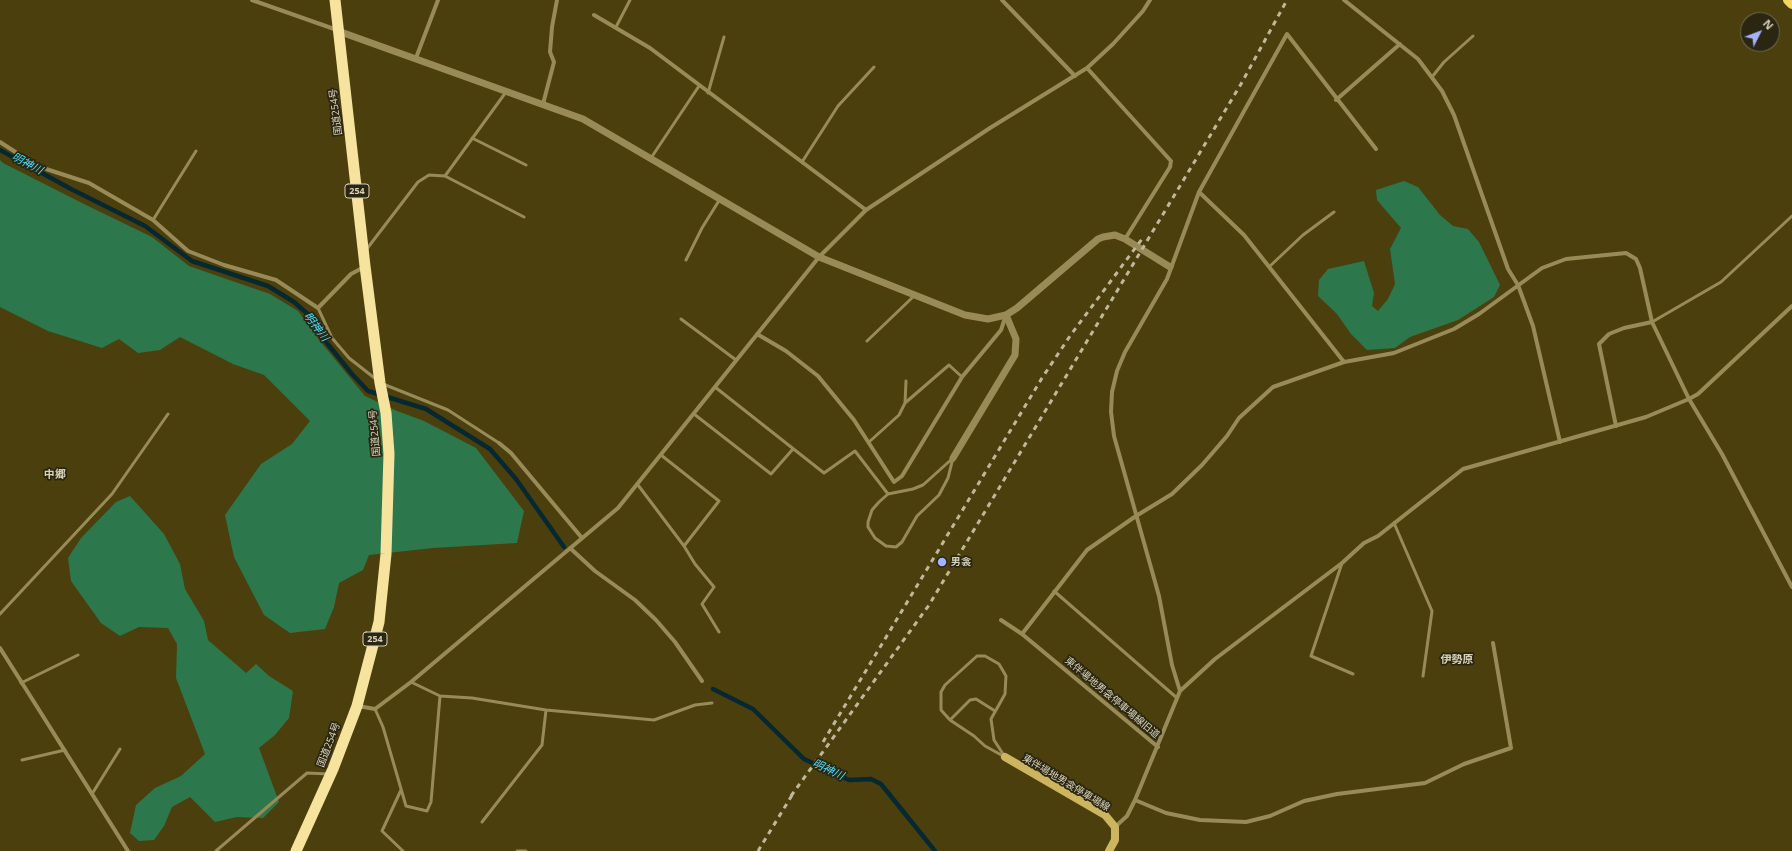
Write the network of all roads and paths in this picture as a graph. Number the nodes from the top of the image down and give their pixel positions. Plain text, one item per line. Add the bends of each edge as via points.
1 (252, 0) edge
2 (335, 0) edge
3 (438, 0) edge
4 (557, 0) edge
5 (630, 0) edge
6 (1002, 0) edge
7 (1150, 0) edge
8 (1344, 0) edge
9 (1788, 0) edge
10 (1792, 4) edge
11 (594, 15) dead end
12 (616, 27) junction
13 (338, 30) junction
14 (1473, 36) dead end
15 (724, 37) dead end
16 (1400, 44) junction
17 (416, 58) junction
18 (874, 67) dead end
19 (1087, 68) junction
20 (1075, 76) junction
21 (1432, 77) junction
22 (698, 86) junction
23 (507, 90) junction
24 (708, 93) junction
25 (1336, 100) junction
26 (543, 104) junction
27 (472, 138) junction
28 (0, 142) edge
29 (1376, 149) dead end
30 (196, 151) dead end
31 (651, 158) junction
32 (802, 162) junction
33 (526, 165) dead end
34 (445, 176) junction
35 (1199, 192) junction
36 (720, 198) junction
37 (866, 210) junction
38 (1334, 212) dead end
39 (524, 216) dead end
40 (1792, 216) edge
41 (153, 220) junction
42 (1125, 239) junction
43 (364, 252) junction
44 (819, 257) junction
45 (686, 260) dead end
46 (365, 266) junction
47 (1270, 266) junction
48 (1170, 267) junction
49 (1518, 285) junction
50 (914, 296) junction
51 (1792, 306) edge
52 (318, 308) junction
53 (1006, 315) junction
54 (681, 319) dead end
55 (1652, 322) junction
56 (757, 334) junction
57 (867, 341) dead end
58 (736, 360) junction
59 (1344, 362) junction
60 (962, 377) junction
61 (906, 381) dead end
62 (380, 383) junction
63 (715, 387) junction
64 (1689, 399) junction
65 (905, 402) junction
66 (168, 414) dead end
67 (694, 414) junction
68 (1616, 426) junction
69 (869, 442) junction
70 (1560, 442) junction
71 (499, 443) joint
72 (793, 449) junction
73 (661, 455) junction
74 (953, 458) junction
75 (638, 485) junction
76 (888, 494) junction
77 (1136, 516) junction
78 (1394, 523) junction
79 (582, 538) junction
80 (684, 546) junction
81 (570, 548) junction
82 (1342, 563) junction
83 (1792, 587) edge
84 (1054, 591) junction
85 (0, 614) edge
86 (1001, 620) dead end
87 (719, 632) dead end
88 (1022, 634) junction
89 (1493, 643) dead end
90 (0, 648) edge
91 (78, 655) dead end
92 (1353, 674) dead end
93 (1423, 676) dead end
94 (702, 681) dead end
95 (22, 682) junction
96 (411, 682) junction
97 (1180, 691) junction
98 (440, 696) junction
99 (1177, 698) junction
100 (712, 703) dead end
101 (357, 706) junction
102 (375, 709) junction
103 (546, 710) junction
104 (995, 711) junction
105 (950, 720) junction
106 (1158, 747) junction
107 (120, 749) dead end
108 (65, 750) junction
109 (1004, 757) junction
110 (22, 760) dead end
111 (331, 774) junction
112 (401, 790) junction
113 (92, 794) junction
114 (1135, 800) junction
115 (482, 822) dead end
116 (1115, 827) junction
117 (128, 851) edge
118 (216, 851) edge
119 (296, 851) edge
120 (403, 851) edge
121 (517, 851) edge
122 (526, 851) edge
123 (1109, 851) edge

1 - 13 street
2 - 13 highway, 国道254号 / 254
3 - 17 street
4 - 26 street via 550,52 554,62
5 - 12 lane
6 - 20 street
7 - 19 street via 1113,44
8 - 16 street
9 - 10 main road
11 - 12 street
12 - 22 street via 650,48
13 - 17 street
13 - 43 highway, 国道254号 / 254
14 - 21 lane via 1444,62
15 - 24 lane
16 - 21 street via 1418,59
16 - 25 street
17 - 23 street
18 - 32 lane via 838,106
19 - 20 street
19 - 42 street via 1171,161 1170,167
20 - 37 street via 990,128
21 - 49 street via 1454,115 1508,269
22 - 24 street
22 - 31 lane
23 - 26 street
23 - 27 lane
24 - 32 street
25 - 29 street
25 - 35 street via 1287,34
26 - 31 street via 583,119
27 - 33 lane
27 - 34 lane
28 - 41 street via 37,166 89,183
30 - 41 lane
31 - 36 street
32 - 37 street
34 - 39 lane
34 - 43 lane via 429,175 418,182
35 - 47 street via 1244,235
35 - 48 street
36 - 44 street
36 - 45 lane
37 - 44 street
38 - 47 lane via 1303,235
40 - 55 lane via 1721,282
41 - 52 street via 188,251 224,265 276,280
42 - 48 street
42 - 53 street via 1115,235 1098,239
43 - 46 highway, 国道254号 / 254
44 - 50 street
44 - 56 street
46 - 52 street via 352,274
46 - 62 highway, 国道254号 / 254
47 - 59 street
48 - 77 street via 1167,279 1125,352 1112,392 1114,436
49 - 55 street via 1542,268 1566,259 1626,253 1636,259 1640,268
49 - 59 street via 1479,314 1454,328 1394,353
49 - 70 street via 1533,326
50 - 53 street via 965,315 988,319
50 - 57 lane
51 - 64 street via 1698,394
52 - 62 lane via 336,343 349,358
53 - 60 street via 1001,330
53 - 74 street via 1016,339 1015,354
54 - 58 lane
55 - 64 street
55 - 68 street via 1624,328 1610,334 1599,344
56 - 58 street
56 - 69 street via 818,376
58 - 63 street
59 - 77 street via 1273,387 1239,418 1227,436 1172,494
60 - 65 lane via 949,365
60 - 69 street via 902,476 894,482
61 - 65 lane
62 - 71 lane via 448,410
62 - 101 highway, 国道254号 / 254 via 386,413 389,454 384,588 379,622
63 - 67 street
63 - 72 lane
64 - 68 street
64 - 83 street via 1722,454
65 - 69 lane via 898,414
66 - 85 lane via 112,494
67 - 72 lane via 771,474
67 - 73 street
68 - 70 street
70 - 78 street via 1463,469
71 - 79 street via 511,453
72 - 76 lane via 824,473 855,451
73 - 75 street
73 - 80 lane via 719,500
74 - 76 lane via 923,485
74 - 76 lane via 948,478 939,495 917,516 902,542 896,547 881,543 868,527 872,510
75 - 79 street via 618,508
75 - 80 lane
77 - 84 street via 1087,550
77 - 97 street via 1159,596
78 - 82 street via 1364,543
78 - 93 lane via 1432,611
79 - 81 street
80 - 87 lane via 714,587 702,604
81 - 94 street via 656,620
81 - 96 street
82 - 92 lane via 1310,656
82 - 97 street via 1215,659
84 - 88 street
84 - 99 lane
86 - 88 street, 東伴場地男衾停車場線旧道
88 - 106 street, 東伴場地男衾停車場線旧道
89 - 114 street via 1511,748 1464,764 1425,783 1337,794 1304,801 1270,816 1246,822 1200,820 1166,813
90 - 95 street
91 - 95 lane
95 - 108 street
96 - 98 lane
96 - 102 street
97 - 99 street
98 - 103 lane via 472,698
98 - 112 lane via 431,802 427,811 406,806
99 - 106 street
100 - 103 lane via 695,705 654,720
101 - 102 street
101 - 111 highway, 国道254号 / 254
102 - 112 lane via 383,727
103 - 115 lane via 542,745
104 - 105 lane via 976,699 970,700
104 - 105 lane via 1005,694 1006,676 998,664 984,656 977,656 945,685 941,692 941,710
104 - 109 lane via 991,720 991,730
105 - 109 lane
106 - 114 street, 東伴場地男衾停車場線旧道
107 - 113 lane
108 - 110 lane
108 - 113 street
109 - 116 main road, 東伴場地男衾停車場線 via 1105,815
111 - 118 lane via 307,773
111 - 119 highway, 国道254号 / 254
112 - 120 lane via 382,831
113 - 117 street
114 - 116 street, 東伴場地男衾停車場線旧道 via 1127,816
116 - 123 main road via 1115,840
121 - 122 lane

